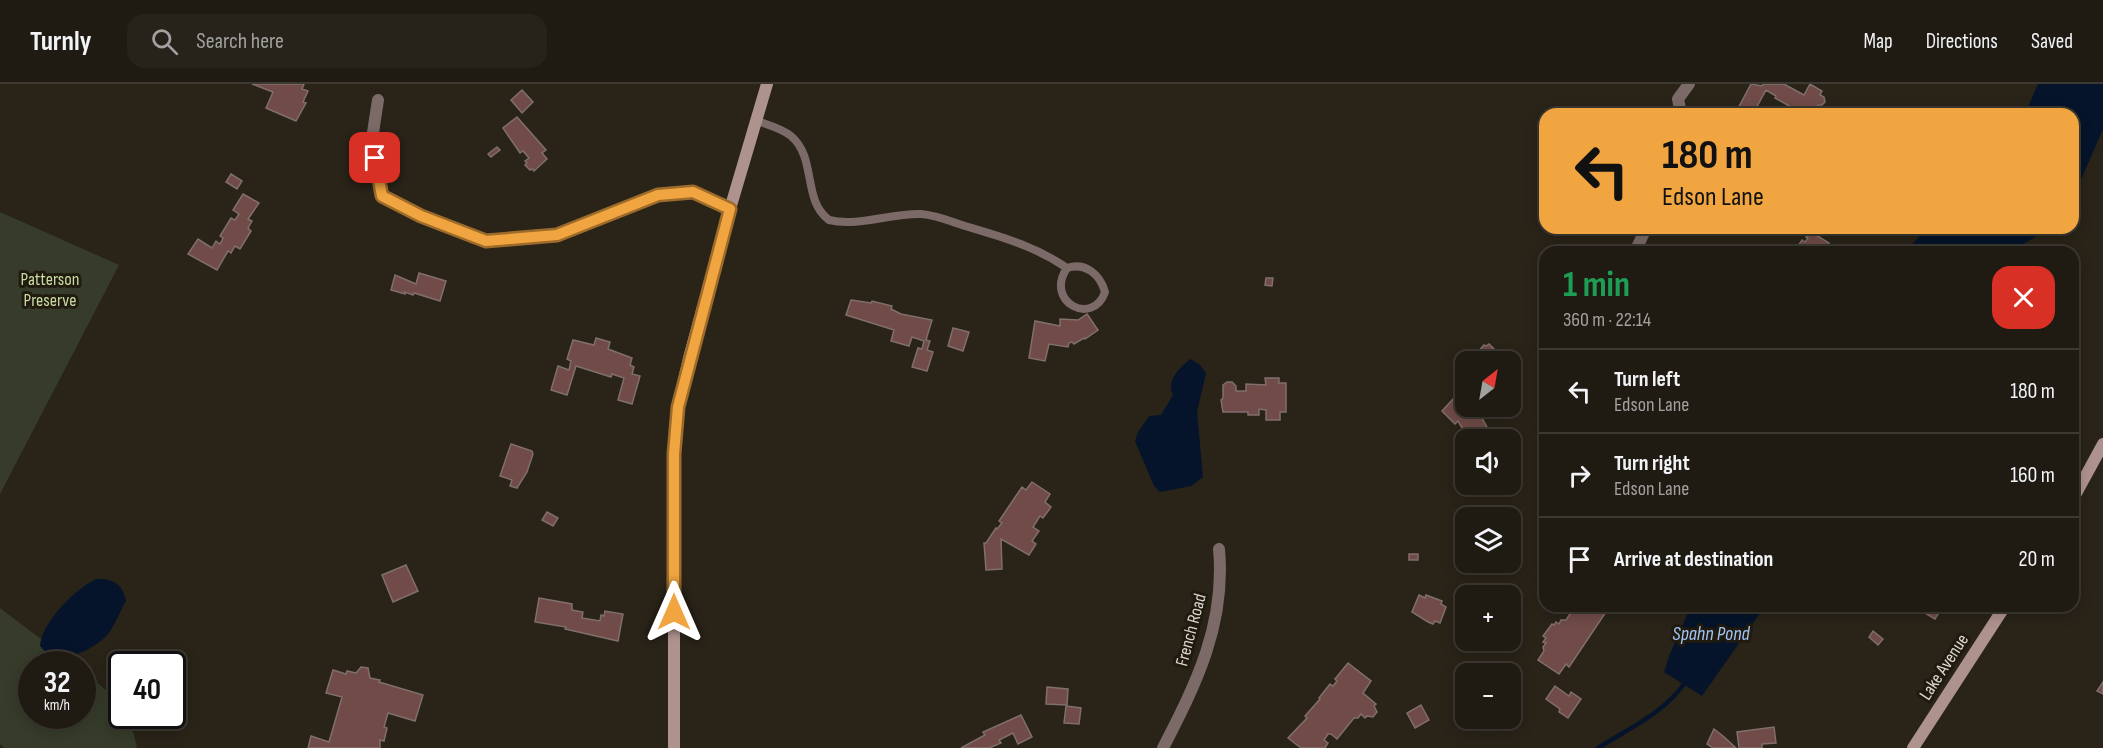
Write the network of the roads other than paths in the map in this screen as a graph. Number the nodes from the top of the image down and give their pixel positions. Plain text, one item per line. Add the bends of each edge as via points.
1 (767, 84) edge
2 (1689, 84) edge
3 (378, 100) dead end
4 (1680, 108) edge
5 (757, 121) junction
6 (730, 209) junction
7 (1067, 268) junction
8 (2103, 444) edge
9 (2079, 488) edge
10 (1219, 549) dead end
11 (2001, 612) edge
12 (674, 748) edge
13 (1162, 748) edge
14 (1913, 748) edge

1 - 5 street
2 - 4 street via 1678,99
3 - 6 street via 372,139 382,196 486,241 557,235 658,195 693,192
5 - 6 street
5 - 7 lane via 785,132 798,145 818,209 829,220 921,214 940,217 1025,244
6 - 12 street via 678,407 674,454
7 - 7 lane via 1087,268 1099,278 1105,292 1098,305 1079,308 1064,299 1060,288
8 - 9 street
10 - 13 street, French Road via 1221,590 1207,655
11 - 14 street, Lake Avenue

